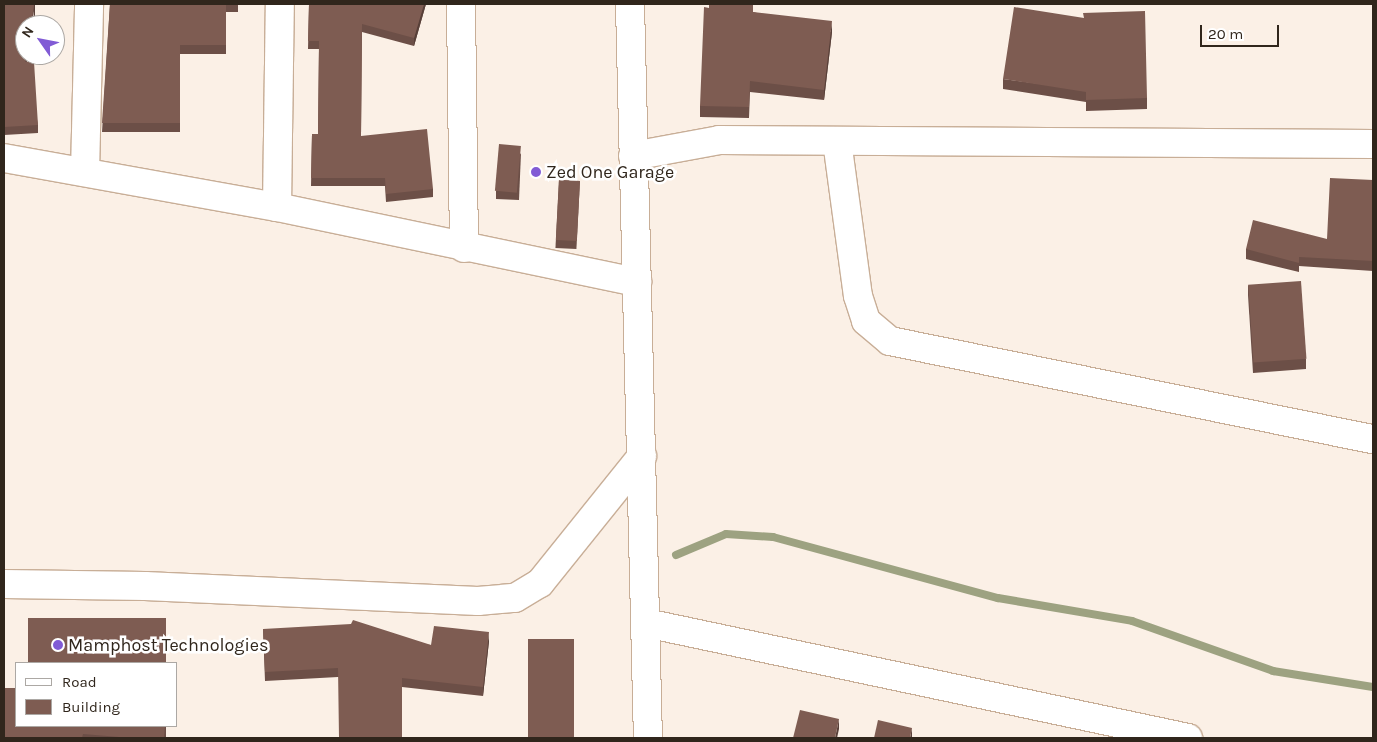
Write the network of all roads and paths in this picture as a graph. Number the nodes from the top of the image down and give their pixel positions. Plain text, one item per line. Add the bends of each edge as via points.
1 (89, 4) edge
2 (280, 4) edge
3 (461, 4) edge
4 (630, 4) edge
5 (837, 141) junction
6 (1373, 144) edge
7 (633, 156) junction
8 (4, 158) edge
9 (84, 172) junction
10 (277, 207) junction
11 (464, 248) junction
12 (637, 282) junction
13 (1373, 439) edge
14 (642, 456) junction
15 (4, 584) edge
16 (646, 623) junction
17 (648, 738) edge
18 (1188, 738) edge

1 - 9 street
2 - 10 street
3 - 11 street
4 - 7 street
5 - 6 street
5 - 7 street via 719,140
5 - 13 street via 858,296 866,320 890,342
7 - 12 street
8 - 9 street
9 - 10 street
10 - 11 street
11 - 12 street
12 - 14 street
14 - 15 street via 540,583 514,598 478,601 145,586
14 - 16 street
16 - 17 street
16 - 18 street

